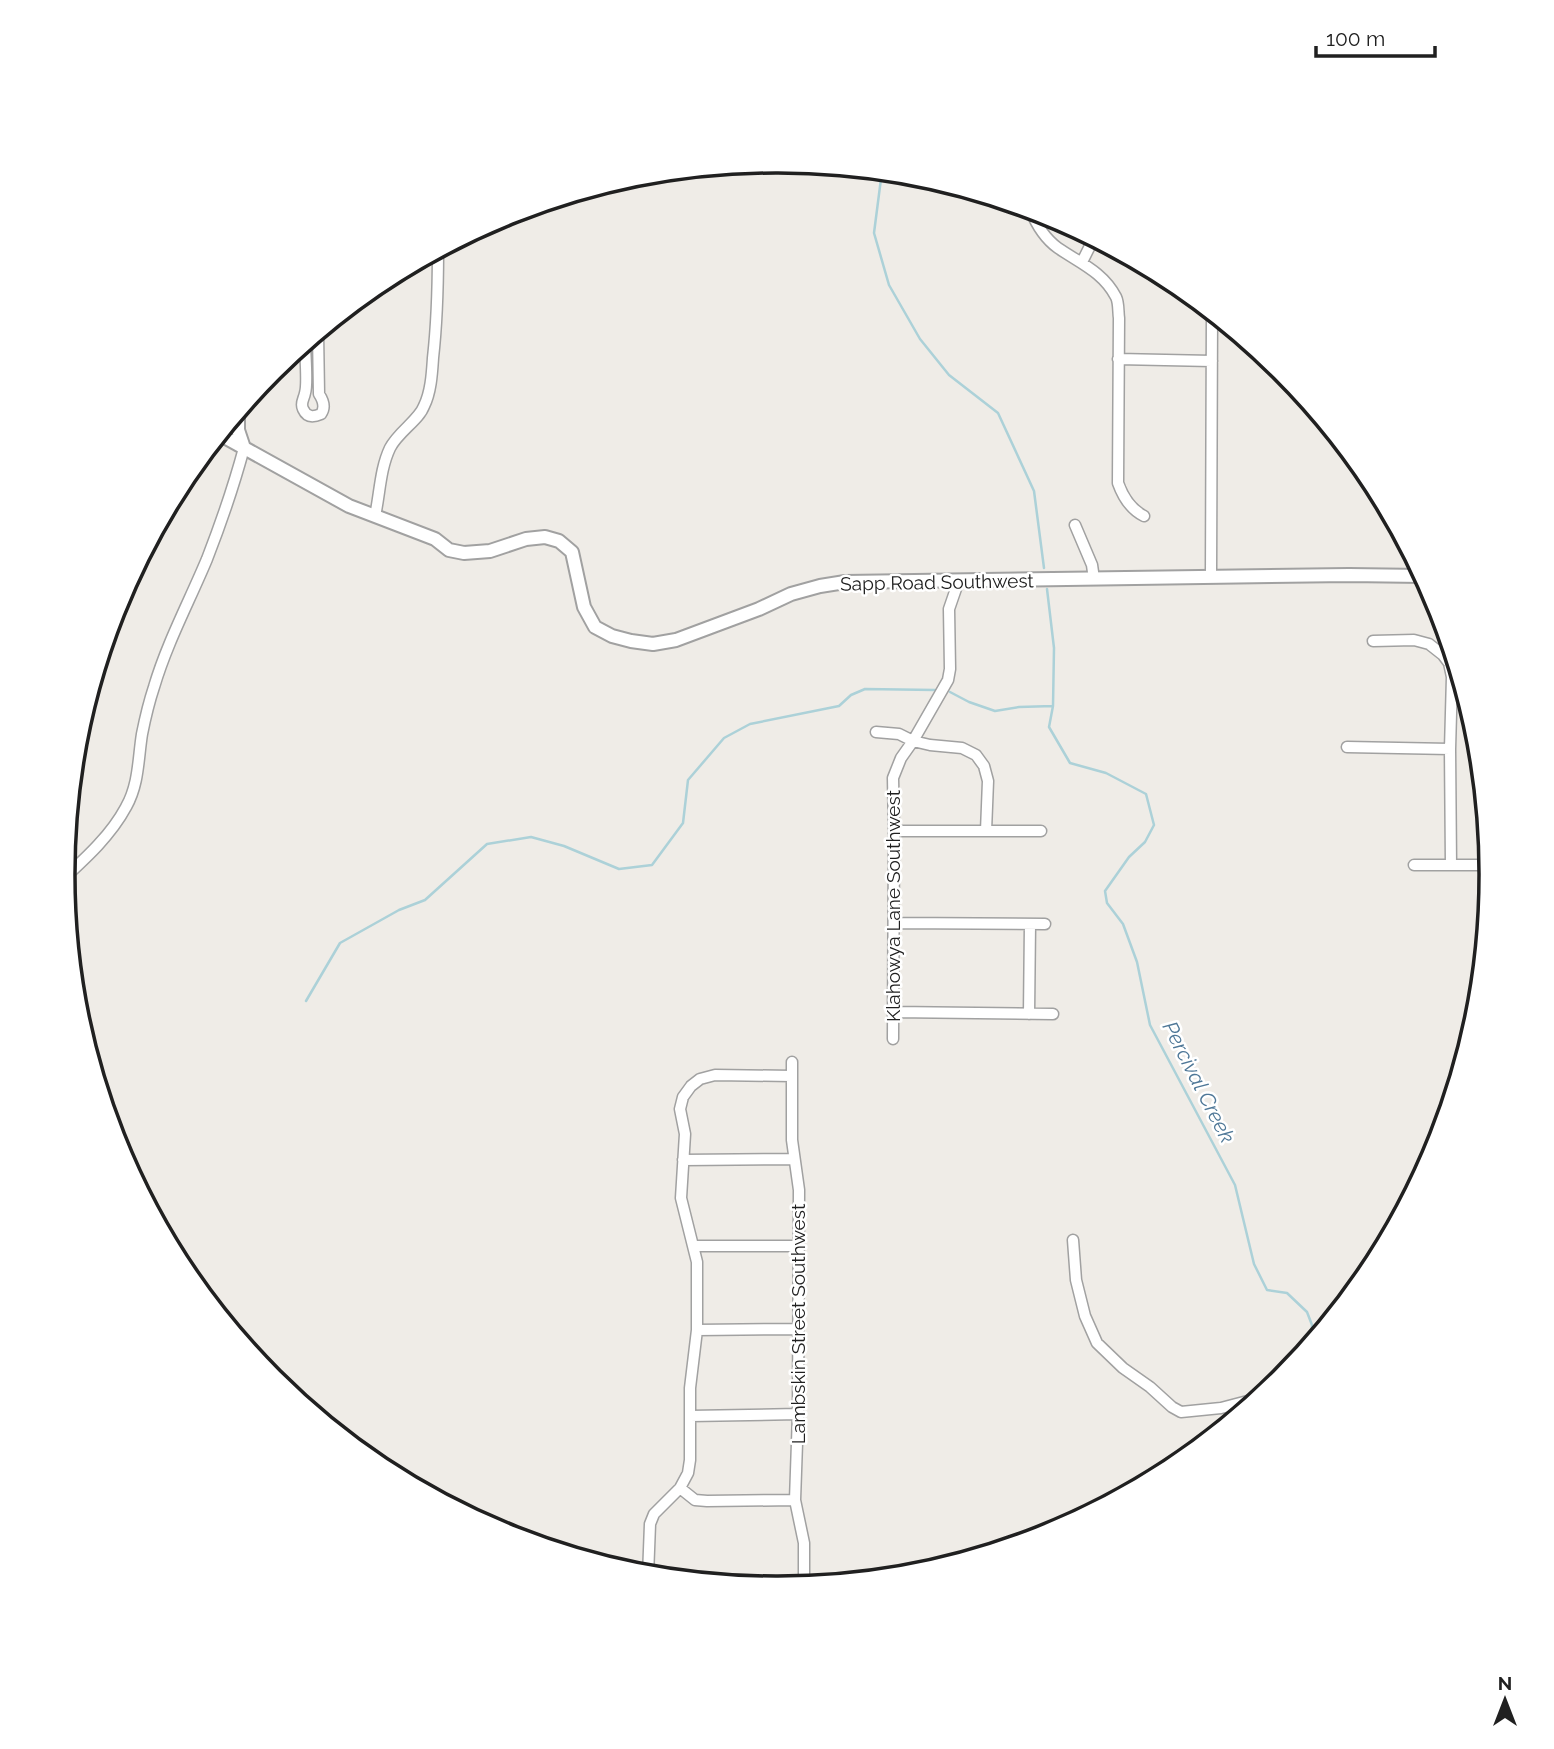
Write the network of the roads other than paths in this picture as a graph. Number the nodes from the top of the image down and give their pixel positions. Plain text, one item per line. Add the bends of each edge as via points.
1 (1035, 222) edge
2 (1090, 246) edge
3 (438, 261) edge
4 (1082, 262) junction
5 (1212, 324) edge
6 (318, 344) edge
7 (305, 355) edge
8 (1118, 359) junction
9 (1212, 361) junction
10 (238, 425) edge
11 (227, 438) edge
12 (244, 447) junction
13 (375, 516) junction
14 (1143, 516) dead end
15 (1075, 525) dead end
16 (1211, 576) junction
17 (1411, 576) edge
18 (1094, 579) junction
19 (959, 580) junction
20 (1373, 641) dead end
21 (1444, 657) edge
22 (1452, 682) edge
23 (876, 732) dead end
24 (913, 741) junction
25 (1347, 747) dead end
26 (1450, 749) junction
27 (894, 831) junction
28 (986, 831) junction
29 (1041, 831) dead end
30 (1414, 865) dead end
31 (1451, 865) junction
32 (1479, 865) edge
33 (75, 867) edge
34 (894, 923) junction
35 (1030, 924) junction
36 (1045, 924) dead end
37 (894, 1012) junction
38 (1029, 1014) junction
39 (1053, 1014) dead end
40 (893, 1039) dead end
41 (792, 1062) dead end
42 (792, 1076) junction
43 (793, 1159) junction
44 (683, 1160) junction
45 (1073, 1240) dead end
46 (694, 1246) junction
47 (798, 1246) junction
48 (798, 1329) junction
49 (697, 1330) junction
50 (1238, 1403) edge
51 (798, 1414) junction
52 (690, 1416) junction
53 (680, 1488) junction
54 (795, 1500) junction
55 (648, 1564) edge
56 (804, 1575) edge

1 - 4 street via 1057,247
2 - 4 street
3 - 13 street via 432,376 424,408 390,448
4 - 8 street via 1096,271 1117,299
5 - 9 street
6 - 7 street via 318,394 324,406 321,414 311,417 302,407
8 - 9 street
8 - 14 street via 1118,483 1131,508
9 - 16 street
10 - 12 street
11 - 12 street, Sapp Road Southwest
12 - 13 street, Sapp Road Southwest
12 - 33 street via 207,559 153,689 127,805 111,832
13 - 19 street, Sapp Road Southwest via 464,553 489,551 526,539 559,541 572,552 584,607 595,627 612,636 653,645 820,586
15 - 18 street
16 - 17 street, Sapp Road Southwest
16 - 18 street, Sapp Road Southwest
18 - 19 street, Sapp Road Southwest
19 - 24 street, Klahowya Lane Southwest via 949,610 950,674
20 - 21 street via 1420,641
22 - 26 street
23 - 24 street
24 - 27 street, Klahowya Lane Southwest via 893,778
24 - 28 street via 962,748 976,755 988,781
25 - 26 street
26 - 31 street
27 - 28 street
27 - 34 street, Klahowya Lane Southwest
28 - 29 street
30 - 31 street
31 - 32 street
34 - 35 street
34 - 37 street, Klahowya Lane Southwest
35 - 36 street
35 - 38 street
37 - 38 street
37 - 40 street, Klahowya Lane Southwest
38 - 39 street
41 - 42 street, Lambskin Street Southwest
42 - 43 street, Lambskin Street Southwest
42 - 44 street via 715,1075 700,1079 683,1097 680,1109 685,1134
43 - 44 street
43 - 47 street, Lambskin Street Southwest via 799,1190
44 - 46 street via 681,1198
45 - 50 street via 1076,1280 1097,1343 1181,1412
46 - 47 street
46 - 49 street
47 - 48 street, Lambskin Street Southwest
48 - 49 street
48 - 51 street, Lambskin Street Southwest
49 - 52 street
51 - 52 street
51 - 54 street, Lambskin Street Southwest
52 - 53 street via 690,1461
53 - 54 street via 695,1500
53 - 55 street via 653,1514
54 - 56 street, Lambskin Street Southwest via 804,1542

